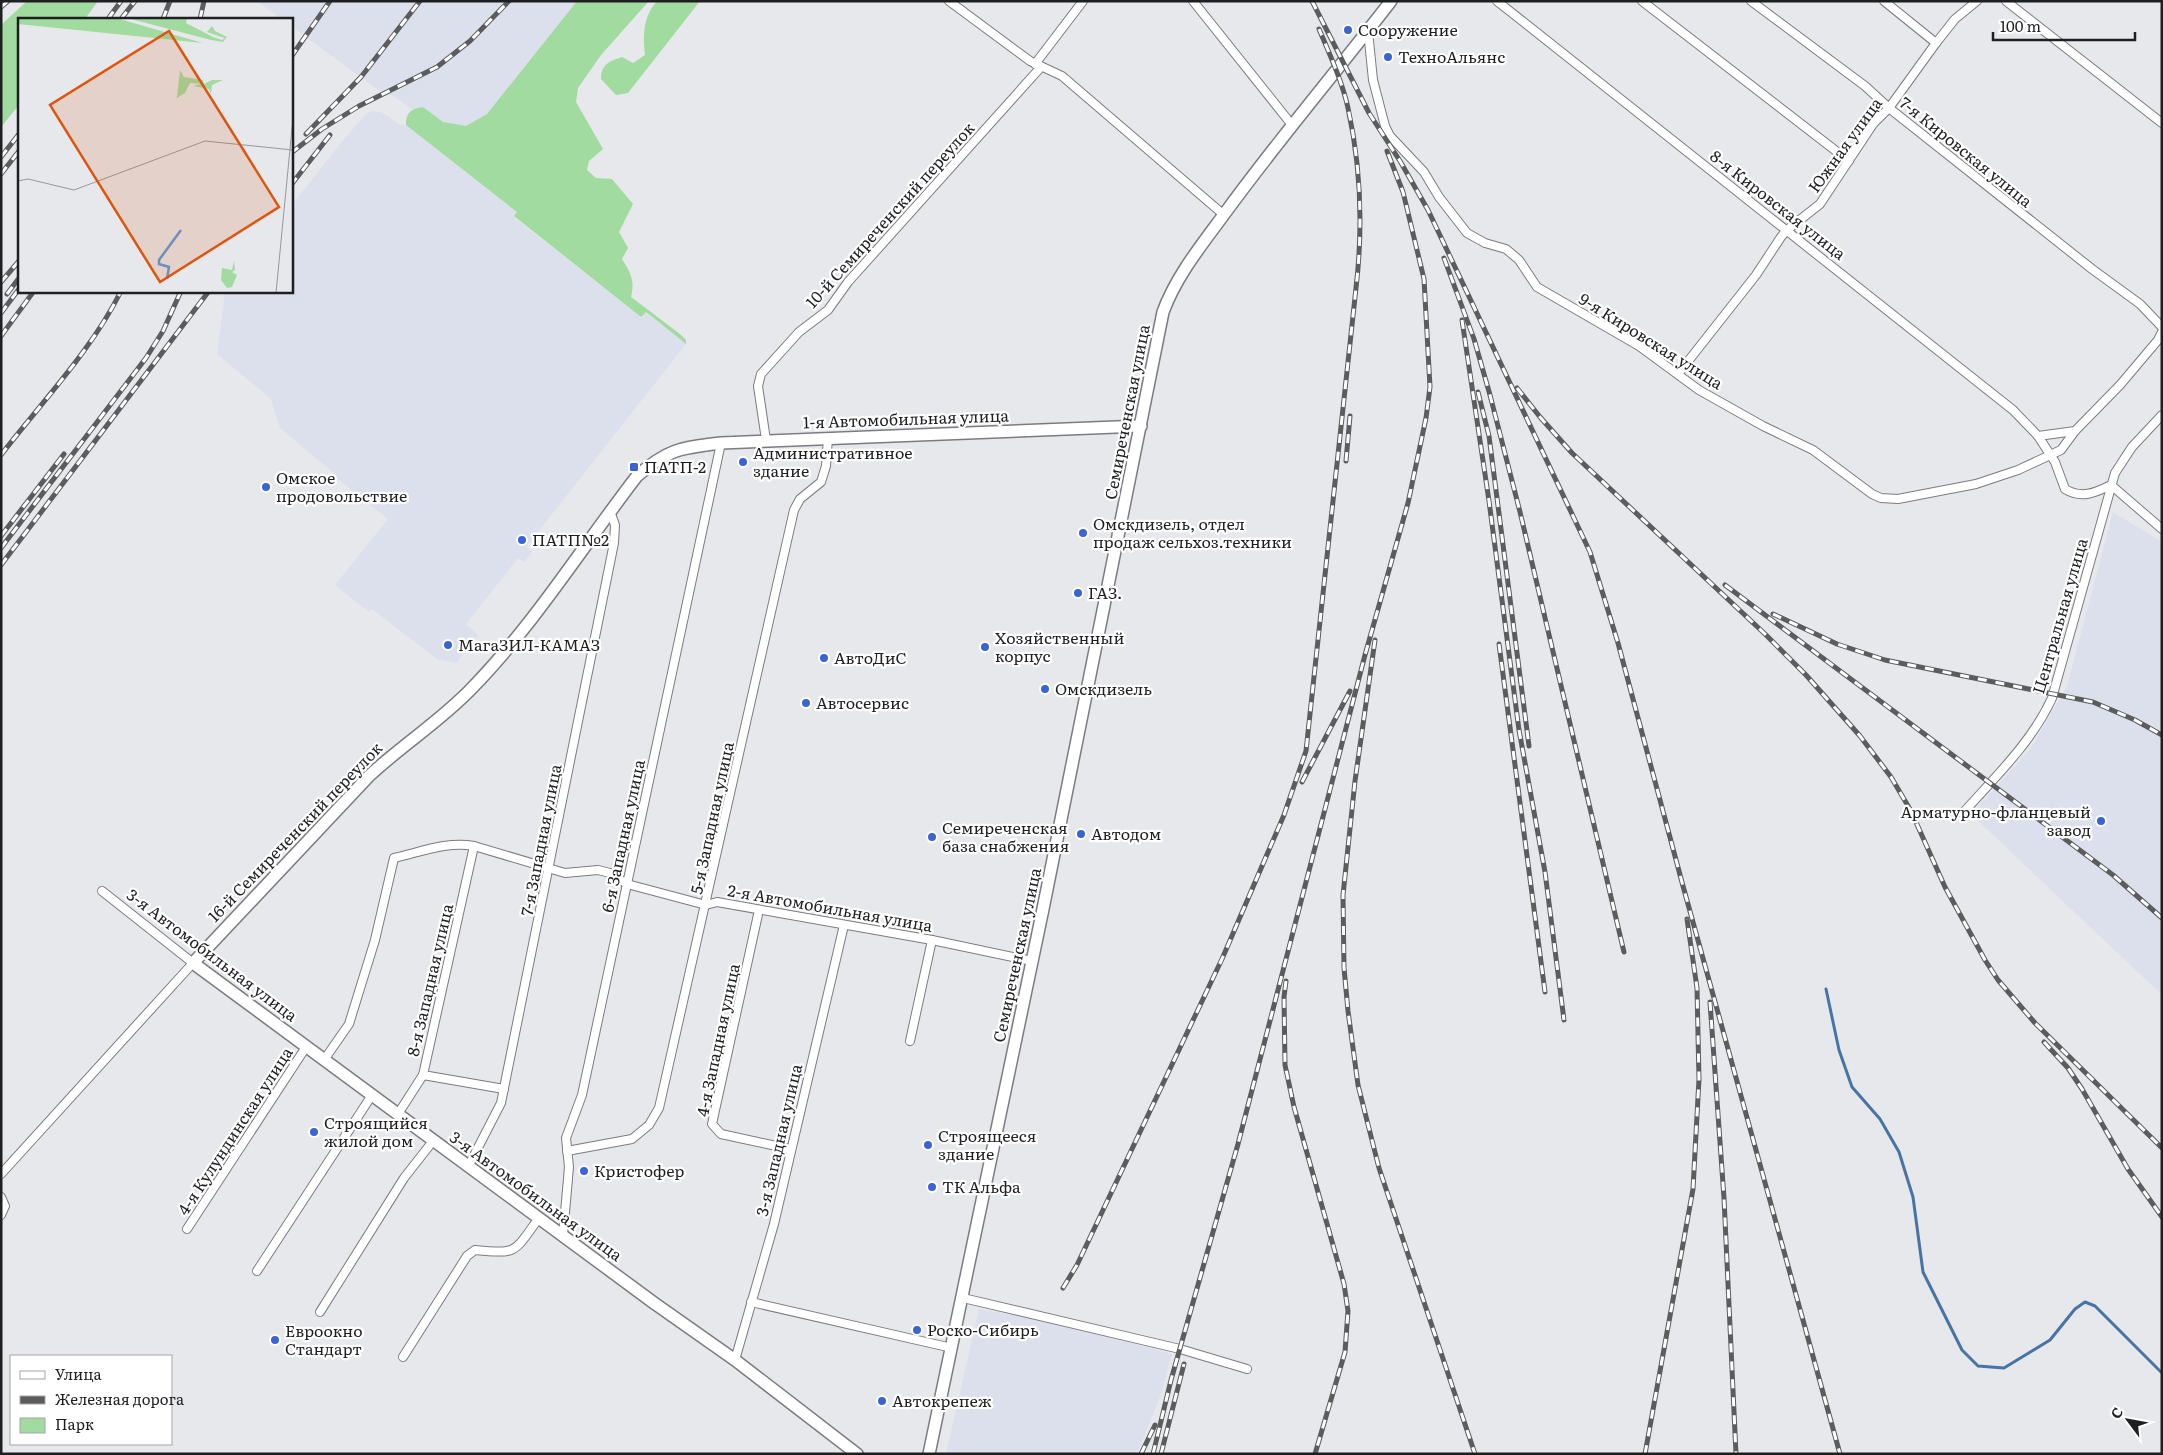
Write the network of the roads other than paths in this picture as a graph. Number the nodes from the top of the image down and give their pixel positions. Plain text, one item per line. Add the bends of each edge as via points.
1 (950, 1) edge
2 (1083, 1) edge
3 (1193, 1) edge
4 (1391, 1) edge
5 (1497, 1) edge
6 (1642, 1) edge
7 (1752, 1) edge
8 (1884, 1) edge
9 (1977, 1) edge
10 (2006, 1) edge
11 (1368, 31) junction
12 (1936, 42) junction
13 (1038, 66) junction
14 (1889, 108) junction
15 (2162, 123) edge
16 (1292, 125) junction
17 (1849, 161) junction
18 (1224, 215) junction
19 (1787, 230) junction
20 (2162, 327) edge
21 (2162, 332) edge
22 (1678, 374) junction
23 (2162, 415) edge
24 (1141, 426) junction
25 (2075, 431) junction
26 (2038, 436) junction
27 (828, 438) junction
28 (766, 440) junction
29 (721, 443) junction
30 (672, 451) joint
31 (2050, 454) junction
32 (2111, 485) junction
33 (610, 511) junction
34 (2162, 529) edge
35 (1963, 813) dead end
36 (474, 846) junction
37 (549, 869) junction
38 (627, 884) junction
39 (102, 891) dead end
40 (706, 905) junction
41 (759, 910) junction
42 (844, 925) junction
43 (932, 940) junction
44 (1032, 961) junction
45 (193, 963) junction
46 (910, 1041) dead end
47 (306, 1047) junction
48 (324, 1060) junction
49 (423, 1075) junction
50 (504, 1089) junction
51 (372, 1095) junction
52 (398, 1114) junction
53 (434, 1141) junction
54 (790, 1149) junction
55 (567, 1151) junction
56 (468, 1167) junction
57 (1, 1174) edge
58 (1, 1197) edge
59 (1, 1215) edge
60 (539, 1218) junction
61 (186, 1229) dead end
62 (562, 1235) junction
63 (258, 1271) dead end
64 (963, 1298) junction
65 (751, 1302) junction
66 (320, 1312) dead end
67 (952, 1348) junction
68 (403, 1357) dead end
69 (735, 1360) junction
70 (1247, 1369) dead end
71 (857, 1454) edge
72 (929, 1454) edge

1 - 13 street
2 - 13 street, 10-й Семиреченский переулок
3 - 16 street
4 - 11 street, Семиреченская улица
5 - 19 street, 8-я Кировская улица
6 - 17 street
7 - 14 street, 7-я Кировская улица via 1865,86
8 - 12 street
9 - 12 street, Южная улица
10 - 15 street
11 - 16 street, Семиреченская улица
11 - 22 street, 9-я Кировская улица via 1373,80 1385,126 1390,136 1424,172 1467,234 1506,249 1519,260 1537,287 1639,346
12 - 14 street, Южная улица
13 - 18 street via 1068,81
13 - 28 street, 10-й Семиреченский переулок via 848,282 828,310 799,332 761,374 758,386
14 - 17 street, Южная улица via 1873,124
14 - 20 street, 7-я Кировская улица via 2140,304
16 - 18 street, Семиреченская улица
17 - 19 street, Южная улица via 1820,204
18 - 24 street, Семиреченская улица via 1184,270 1168,300
19 - 22 street, Южная улица
19 - 26 street, 8-я Кировская улица via 2017,413
21 - 25 street via 2120,385
22 - 31 street, 9-я Кировская улица via 1715,399 1813,450 1881,498 1898,499 1976,484 2018,470
23 - 32 street, Центральная улица via 2123,458
24 - 27 street, 1-я Автомобильная улица
24 - 44 street, Семиреченская улица
25 - 26 street
25 - 31 street via 2065,446
26 - 31 street, 8-я Кировская улица
27 - 28 street, 1-я Автомобильная улица
27 - 40 street, 5-я Западная улица via 826,466 820,482 800,499 794,510
28 - 29 street, 1-я Автомобильная улица
29 - 30 street, 1-я Автомобильная улица
29 - 38 street, 6-я Западная улица
30 - 33 street, 16-й Семиреченский переулок via 637,476
31 - 32 street, 8-я Кировская улица via 2061,483 2071,493 2087,494
32 - 34 street
32 - 35 street, Центральная улица via 2052,698 2010,761
33 - 37 street, 7-я Западная улица via 615,525 614,543
33 - 45 street, 16-й Семиреченский переулок via 507,651 472,689 368,776
36 - 37 street, 2-я Автомобильная улица
36 - 48 street, 2-я Автомобильная улица via 462,843 445,845 394,858 375,940 349,1024
36 - 49 street, 8-я Западная улица
37 - 38 street, 2-я Автомобильная улица via 564,873 598,870 610,873
37 - 50 street, 7-я Западная улица
38 - 40 street, 2-я Автомобильная улица
38 - 55 street, 6-я Западная улица via 582,1095 566,1138
39 - 45 street, 3-я Автомобильная улица
40 - 41 street, 2-я Автомобильная улица via 717,902
40 - 55 street, 5-я Западная улица via 659,1108 649,1125 632,1138
41 - 42 street, 2-я Автомобильная улица
41 - 54 street, 4-я Западная улица via 712,1124 721,1134
42 - 43 street, 2-я Автомобильная улица
42 - 54 street, 3-я Западная улица
43 - 44 street, 2-я Автомобильная улица
43 - 46 street
44 - 64 street, Семиреченская улица
45 - 47 street, 3-я Автомобильная улица
45 - 57 street, 16-й Семиреченский переулок
47 - 48 street, 3-я Автомобильная улица
47 - 61 street, 4-я Кулундинская улица
48 - 51 street, 3-я Автомобильная улица
49 - 50 street
49 - 52 street, 8-я Западная улица
50 - 56 street, 7-я Западная улица via 501,1103
51 - 52 street, 3-я Автомобильная улица
51 - 63 street
52 - 53 street, 3-я Автомобильная улица
53 - 56 street, 3-я Автомобильная улица
53 - 66 street via 404,1178
54 - 65 street, 3-я Западная улица via 774,1224
55 - 62 street, 6-я Западная улица via 569,1167
56 - 60 street, 3-я Автомобильная улица
58 - 59 street via 5,1206
60 - 62 street, 3-я Автомобильная улица
60 - 68 street via 515,1250 505,1253 474,1250 467,1256
62 - 69 street, 3-я Автомобильная улица
64 - 67 street, Семиреченская улица
64 - 70 street via 1180,1349
65 - 67 street
65 - 69 street, 3-я Западная улица
67 - 72 street, Семиреченская улица
69 - 71 street, 3-я Автомобильная улица

